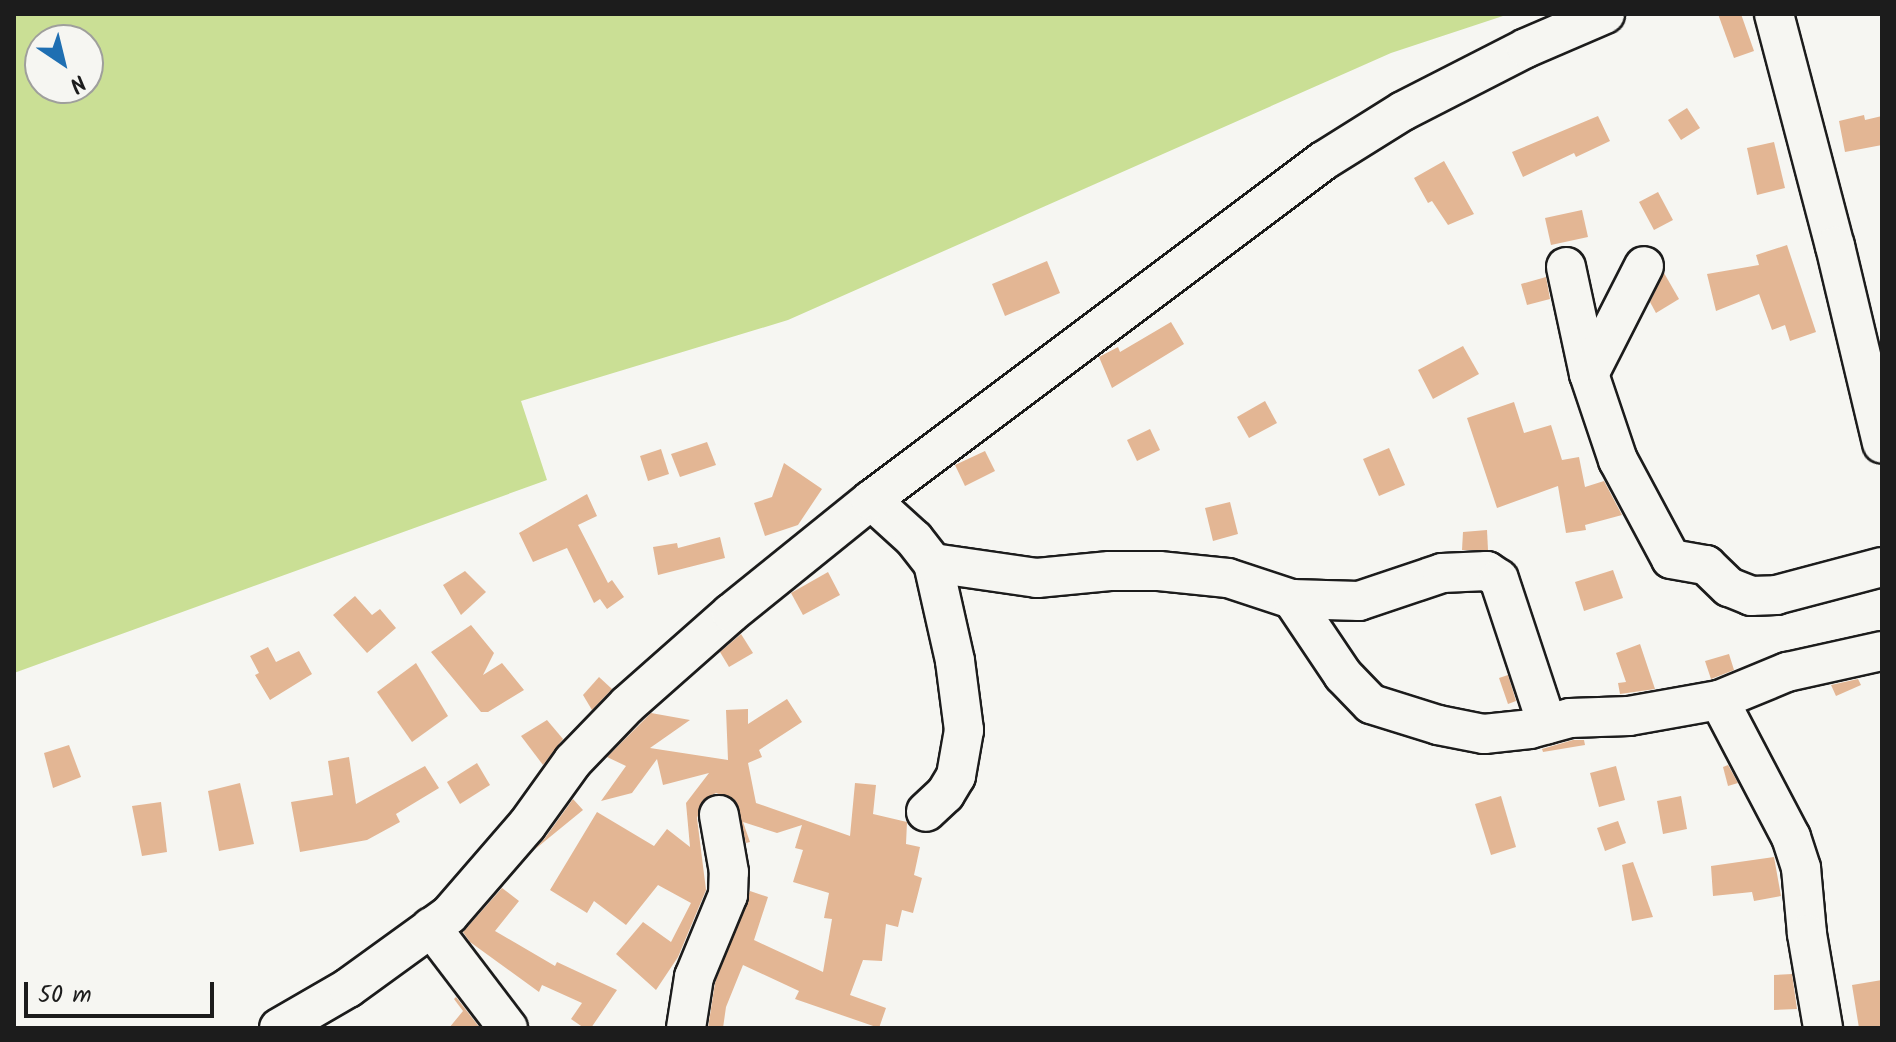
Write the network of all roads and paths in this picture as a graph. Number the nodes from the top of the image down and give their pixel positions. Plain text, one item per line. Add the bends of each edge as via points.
1 (1605, 14) edge
2 (1774, 14) edge
3 (1644, 266) dead end
4 (1566, 267) dead end
5 (1589, 374) junction
6 (1882, 443) edge
7 (871, 500) junction
8 (933, 563) junction
9 (1882, 567) edge
10 (1292, 599) junction
11 (1882, 651) edge
12 (1719, 700) junction
13 (1547, 724) junction
14 (926, 812) dead end
15 (719, 815) dead end
16 (431, 927) junction
17 (279, 1028) edge
18 (508, 1028) edge
19 (686, 1028) edge
20 (1823, 1028) edge

1 - 7 street via 1416,104 1323,161
2 - 6 street
3 - 5 street
4 - 5 street
5 - 9 street via 1618,460 1671,559 1706,565 1729,587 1751,596 1776,595
7 - 8 street
7 - 16 street via 627,705 573,761 472,893
8 - 10 street via 1037,578 1110,571 1228,578
8 - 14 street via 964,730 956,776
10 - 13 street via 1343,675 1371,704 1484,734
10 - 13 street via 1359,601 1442,573 1495,574
11 - 12 street via 1787,672
12 - 13 street
12 - 20 street via 1791,837 1801,868
15 - 19 street via 728,895 694,977
16 - 17 street via 348,988
16 - 18 street

